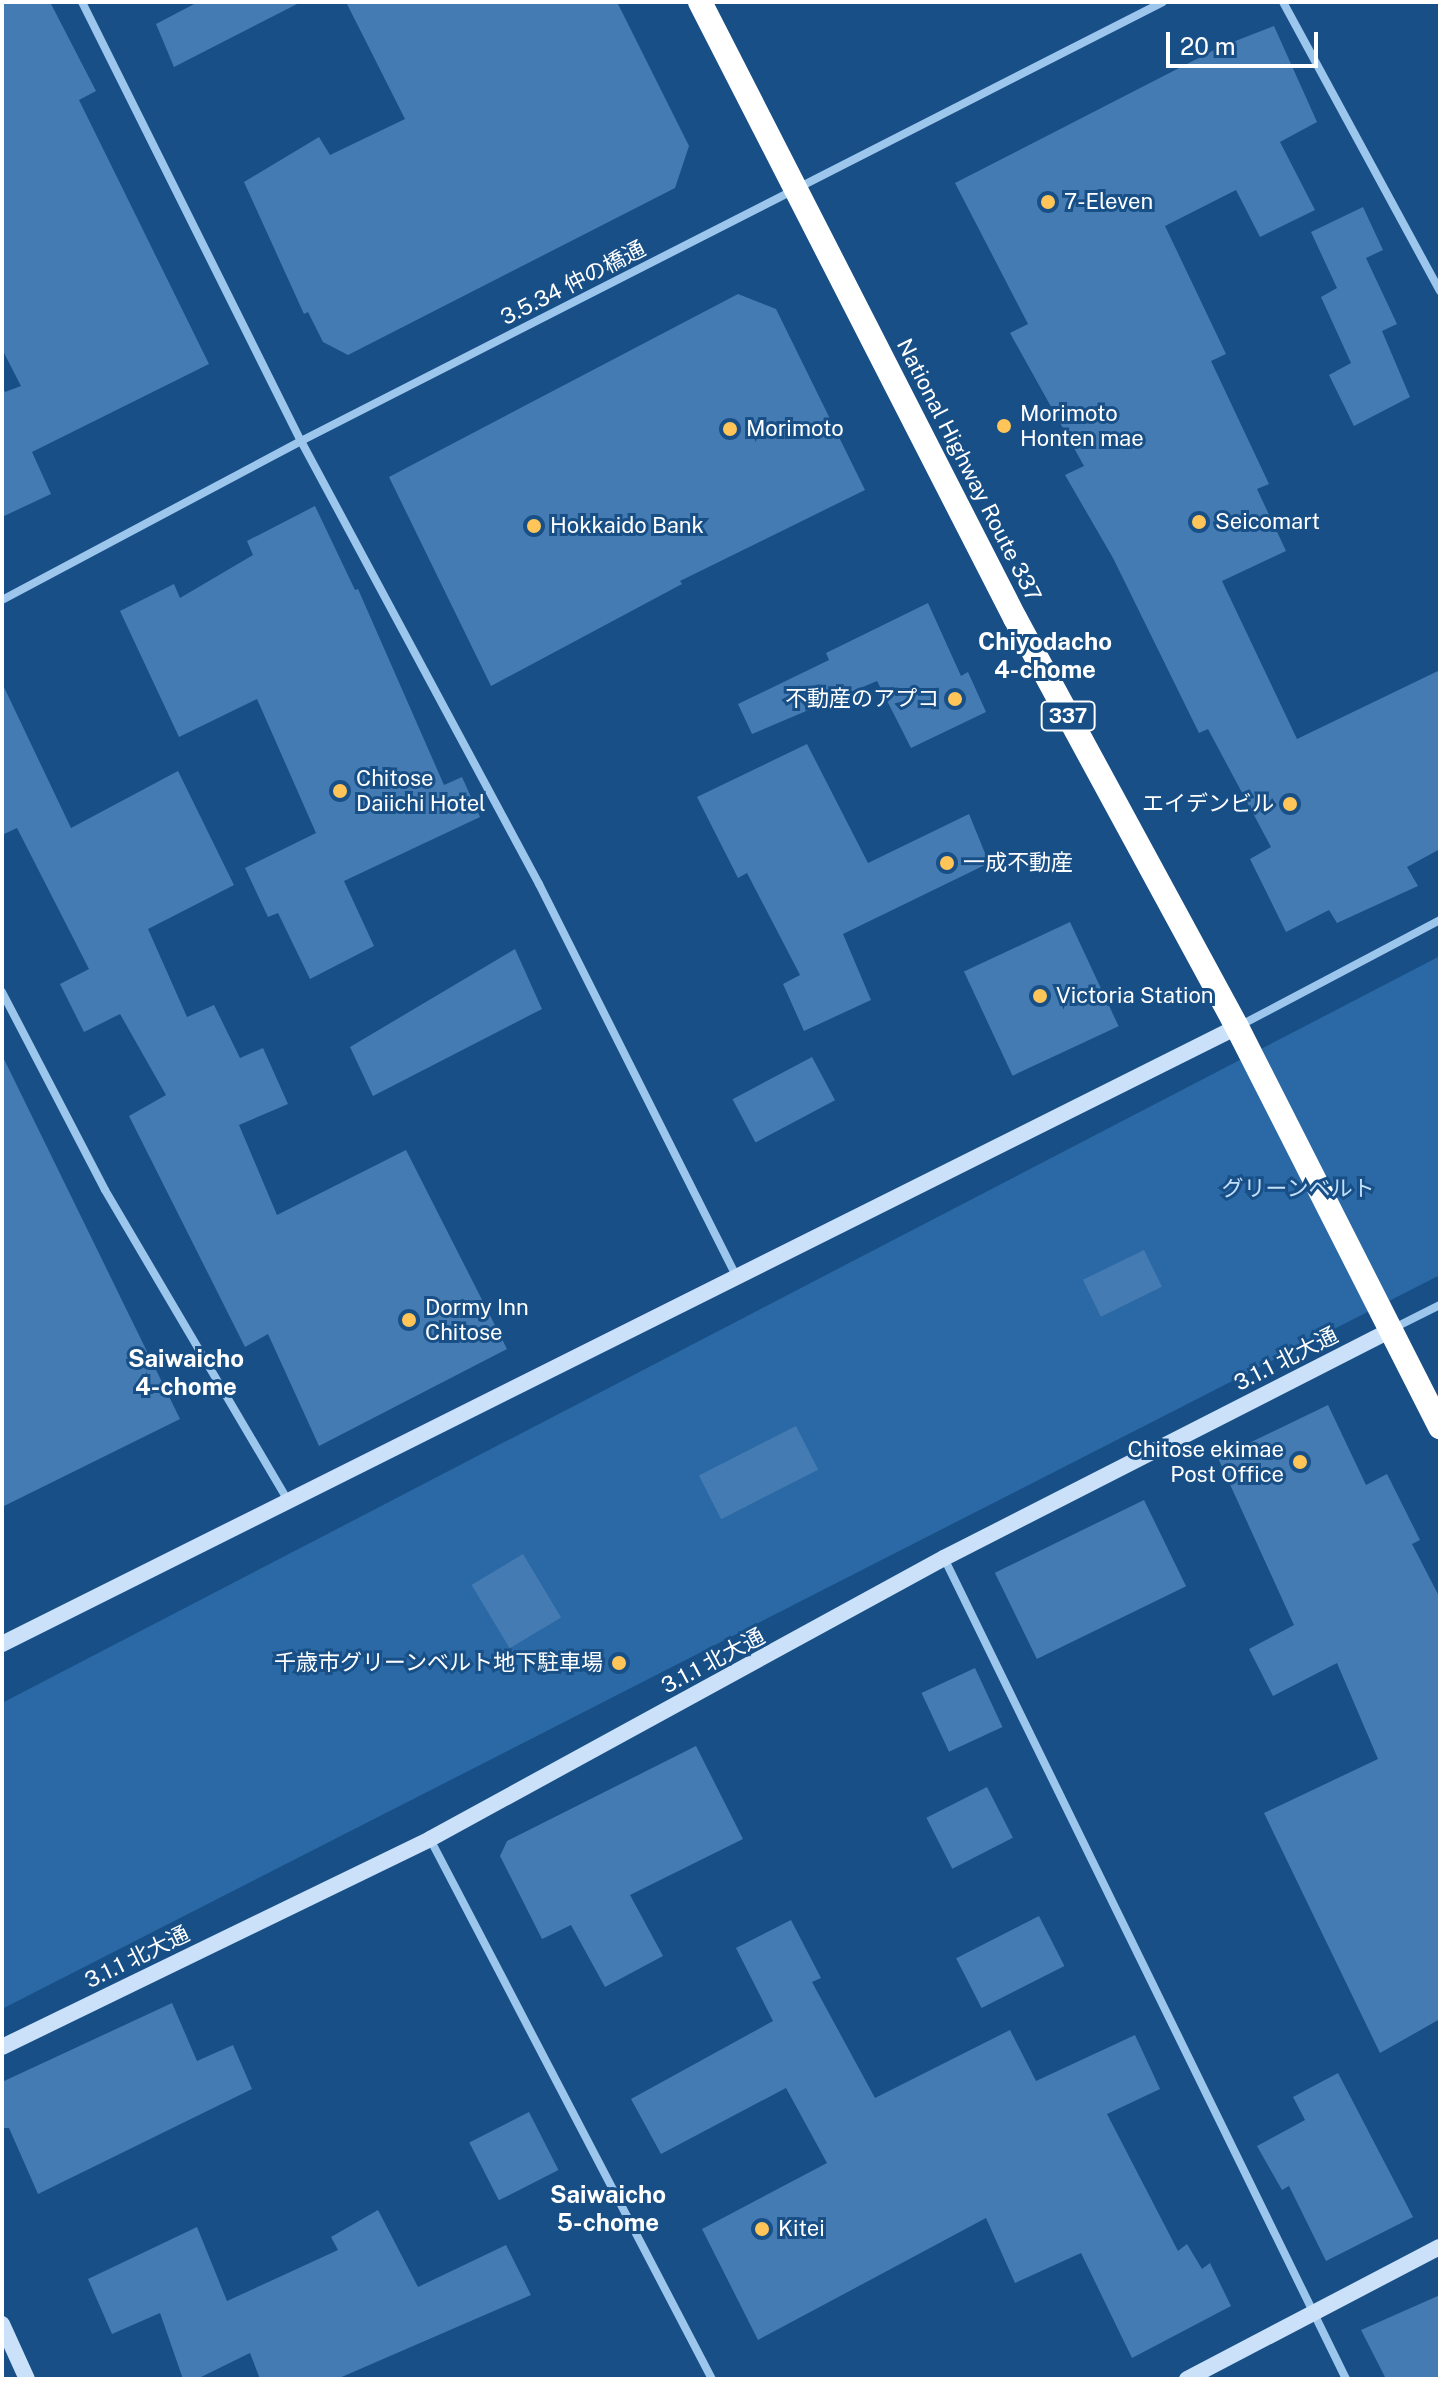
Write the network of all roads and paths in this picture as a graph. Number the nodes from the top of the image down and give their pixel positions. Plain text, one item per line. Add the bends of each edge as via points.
1 (82, 2) edge
2 (700, 2) edge
3 (1163, 2) edge
4 (1283, 2) edge
5 (796, 192) junction
6 (1440, 291) edge
7 (301, 441) junction
8 (2, 600) edge
9 (1440, 920) edge
10 (2, 992) edge
11 (1237, 1027) junction
12 (737, 1279) junction
13 (1440, 1305) edge
14 (1391, 1330) junction
15 (1440, 1427) edge
16 (287, 1499) junction
17 (944, 1558) junction
18 (2, 1644) edge
19 (430, 1839) junction
20 (2, 2047) edge
21 (1440, 2247) edge
22 (1315, 2314) junction
23 (2, 2324) edge
24 (27, 2379) edge
25 (712, 2379) edge
26 (1187, 2379) edge
27 (1346, 2379) edge

1 - 7 street
2 - 5 highway, National Highway Route 337 / 337
3 - 5 street, 3.5.34 仲の橋通
4 - 6 street
5 - 7 street, 3.5.34 仲の橋通
5 - 11 highway, National Highway Route 337 / 337 via 1015,618
7 - 8 street, 3.5.34 仲の橋通
7 - 12 street via 539,884
9 - 11 street
10 - 16 street via 105,1190
11 - 12 street
11 - 14 highway, National Highway Route 337 / 337
12 - 16 street
13 - 14 street, 3.1.1 北大通
14 - 15 highway, National Highway Route 337 / 337
14 - 17 street, 3.1.1 北大通
16 - 18 street
17 - 19 street, 3.1.1 北大通
17 - 22 street
19 - 20 street, 3.1.1 北大通
19 - 25 street
21 - 22 street
22 - 26 street
22 - 27 street
23 - 24 street

